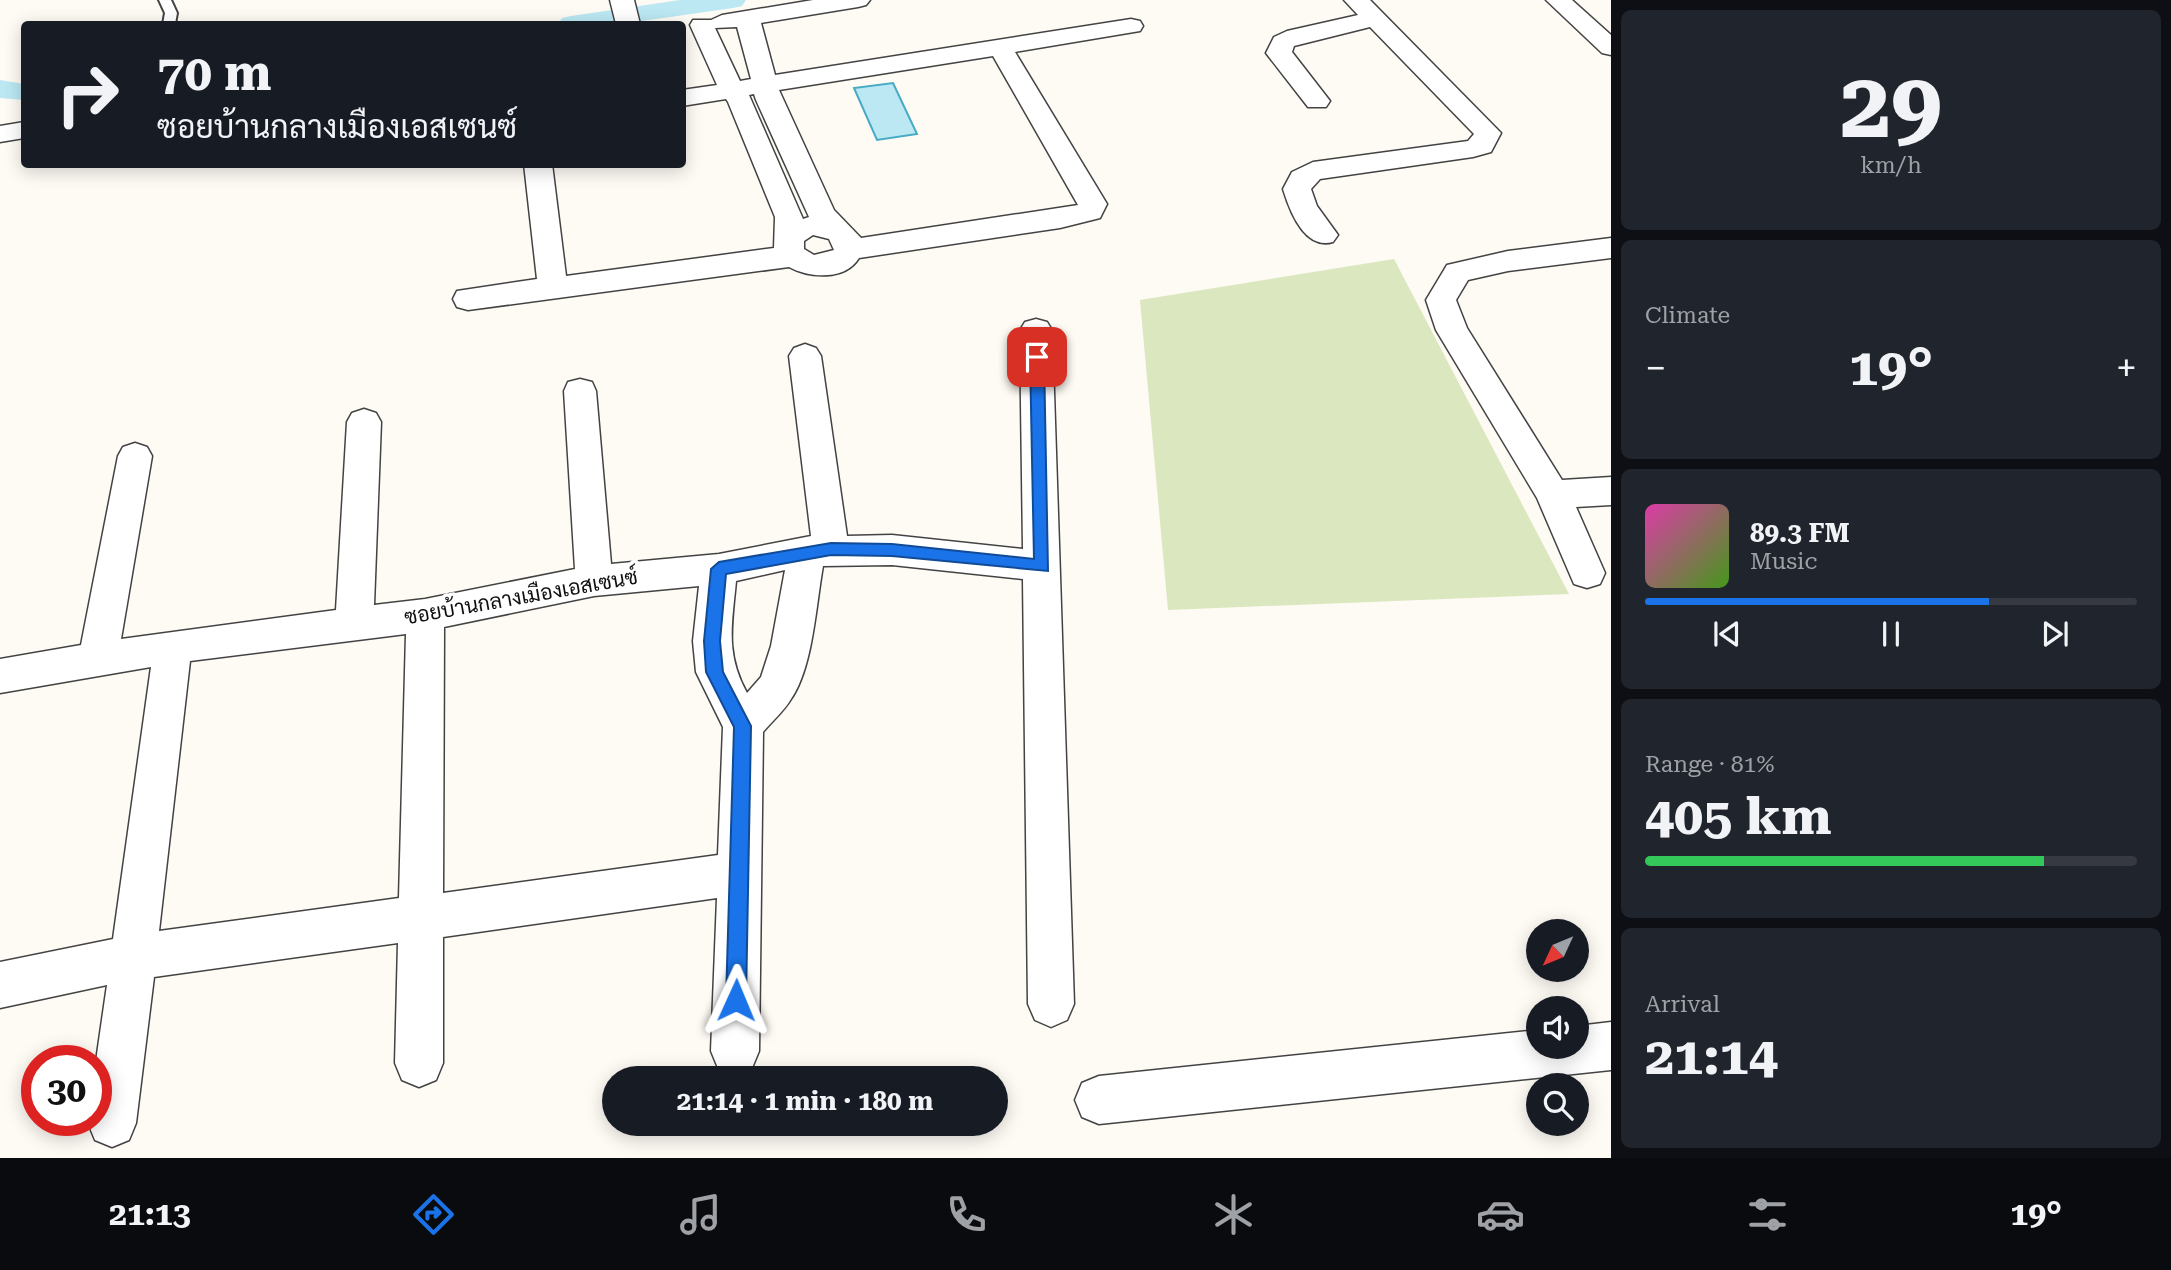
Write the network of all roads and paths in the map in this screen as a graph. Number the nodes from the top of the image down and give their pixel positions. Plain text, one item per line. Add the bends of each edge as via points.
1 (166, 0) edge
2 (858, 0) edge
3 (1356, 0) edge
4 (1558, 0) edge
5 (747, 18) junction
6 (1375, 19) junction
7 (169, 21) edge
8 (692, 26) edge
9 (1131, 26) dead end
10 (1000, 47) junction
11 (1611, 48) edge
12 (766, 85) junction
13 (733, 90) junction
14 (686, 97) edge
15 (1317, 101) dead end
16 (21, 130) edge
17 (0, 134) edge
18 (538, 168) edge
19 (1323, 234) dead end
20 (840, 239) junction
21 (791, 246) junction
22 (1611, 248) edge
23 (553, 288) junction
24 (468, 299) dead end
25 (1036, 330) dead end
26 (805, 356) dead end
27 (580, 391) dead end
28 (364, 422) dead end
29 (135, 456) dead end
30 (1611, 491) edge
31 (1553, 494) junction
32 (819, 550) junction
33 (1042, 566) junction
34 (719, 569) junction
35 (1587, 573) dead end
36 (594, 581) junction
37 (425, 615) junction
38 (354, 623) junction
39 (173, 647) junction
40 (98, 658) junction
41 (0, 676) edge
42 (743, 726) junction
43 (739, 874) junction
44 (422, 915) junction
45 (133, 957) junction
46 (0, 985) edge
47 (1051, 1004) dead end
48 (1611, 1046) edge
49 (735, 1051) dead end
50 (419, 1063) dead end
51 (1099, 1100) dead end
52 (112, 1115) edge

1 - 7 lane
2 - 5 street
3 - 6 street
4 - 11 street
5 - 8 street
5 - 12 street
6 - 15 street via 1330,27 1283,43 1279,53
6 - 19 street via 1488,132 1474,149 1313,172 1302,178 1297,189 1303,208
8 - 13 street
9 - 10 street
10 - 12 street
10 - 20 street via 1093,204 1090,211 1060,219
12 - 13 street
12 - 20 street via 821,213
13 - 14 street
13 - 21 street via 789,217
16 - 17 street
18 - 23 street
20 - 21 street via 804,227
20 - 21 street via 845,257 829,265 809,265
21 - 23 street
22 - 31 street via 1458,272 1441,300 1452,330
23 - 24 street
25 - 33 street
26 - 32 street
27 - 36 street
28 - 38 street
29 - 40 street
30 - 31 street
31 - 35 street
32 - 33 street, ซอยบ้านกลางเมืองเอสเซนซ์ via 892,550
32 - 34 street, ซอยบ้านกลางเมืองเอสเซนซ์
32 - 42 street via 778,686
33 - 47 street
34 - 36 street, ซอยบ้านกลางเมืองเอสเซนซ์
34 - 42 street via 712,641 715,672
36 - 37 street, ซอยบ้านกลางเมืองเอสเซนซ์
37 - 38 street, ซอยบ้านกลางเมืองเอสเซนซ์
37 - 44 street
38 - 39 street, ซอยบ้านกลางเมืองเอสเซนซ์
39 - 40 street, ซอยบ้านกลางเมืองเอสเซนซ์
39 - 45 street
40 - 41 street, ซอยบ้านกลางเมืองเอสเซนซ์
42 - 43 street
43 - 44 street
43 - 49 street
44 - 45 street
44 - 50 street
45 - 46 street
45 - 52 street
48 - 51 street

